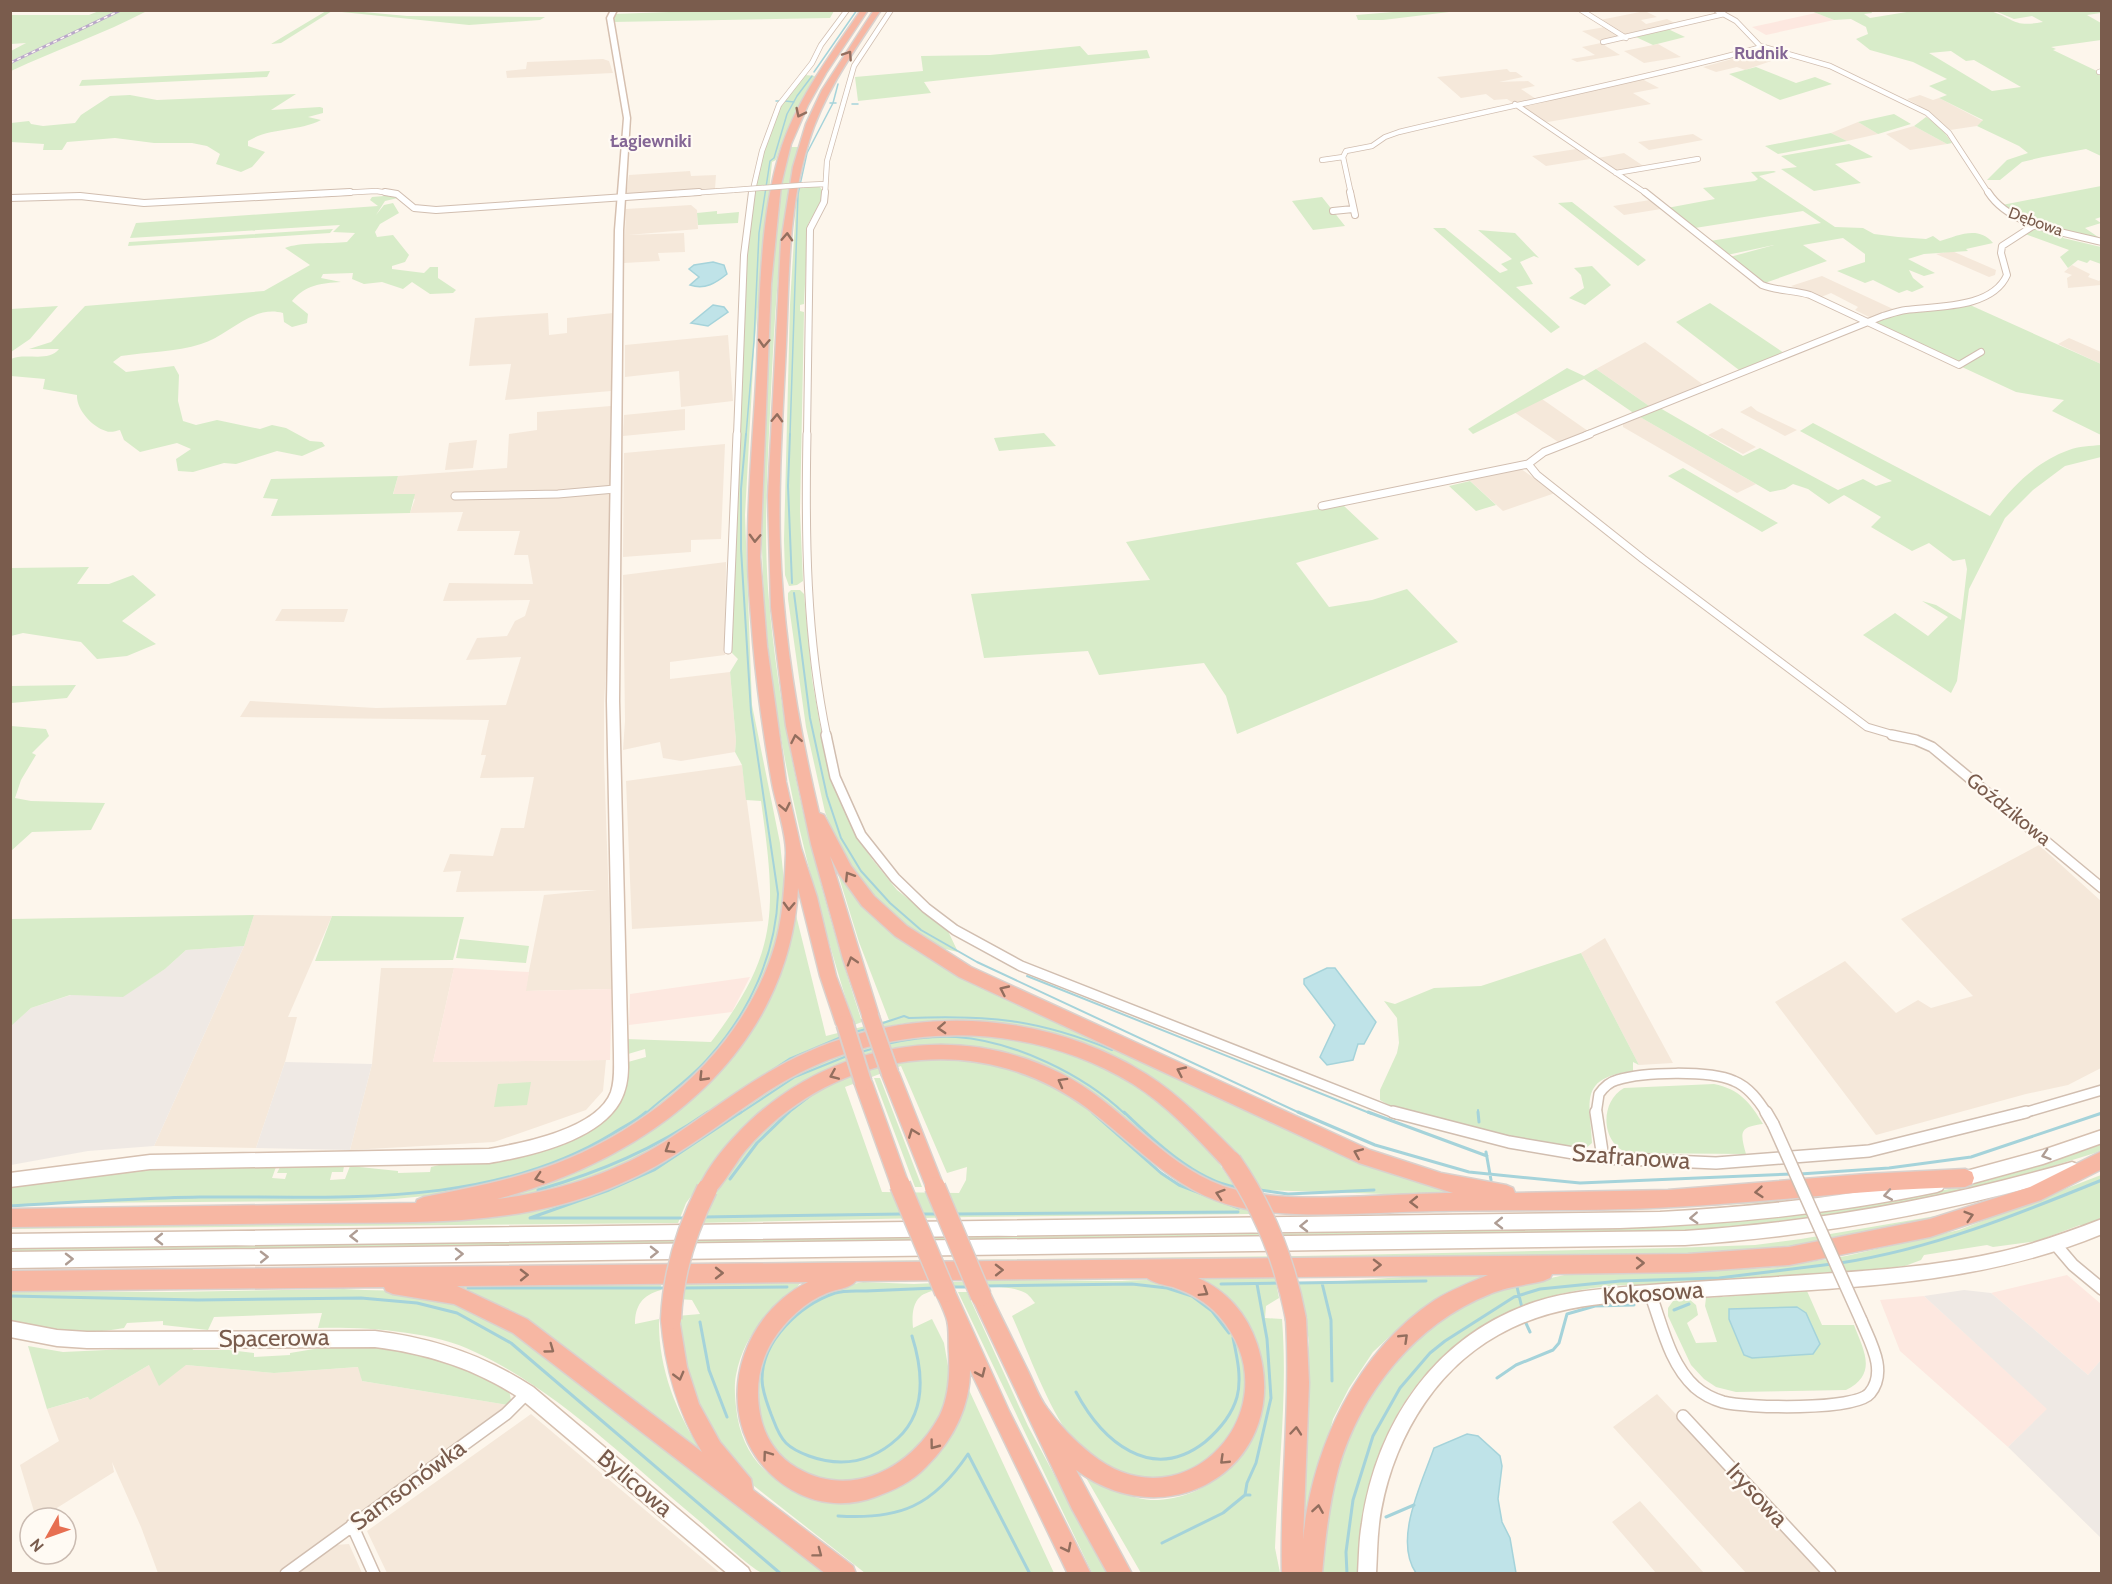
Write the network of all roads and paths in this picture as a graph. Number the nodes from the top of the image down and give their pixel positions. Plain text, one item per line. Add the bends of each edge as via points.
1 (614, 10) edge
2 (847, 10) edge
3 (865, 10) edge
4 (878, 10) edge
5 (891, 10) edge
6 (1581, 10) edge
7 (1716, 10) edge
8 (1724, 14) junction
9 (1626, 38) junction
10 (1603, 42) dead end
11 (1762, 47) junction
12 (1515, 104) junction
13 (1343, 157) junction
14 (1698, 159) dead end
15 (1322, 160) dead end
16 (1616, 173) junction
17 (825, 184) junction
18 (99, 193) dead end
19 (80, 196) junction
20 (621, 197) junction
21 (10, 198) edge
22 (1333, 211) dead end
23 (2036, 224) junction
24 (2102, 242) edge
25 (1867, 322) junction
26 (1981, 352) dead end
27 (1528, 464) junction
28 (615, 489) junction
29 (455, 496) dead end
30 (1322, 506) dead end
31 (728, 650) dead end
32 (807, 796) junction
33 (793, 848) junction
34 (2102, 888) edge
35 (2102, 1090) edge
36 (2102, 1136) edge
37 (1603, 1158) junction
38 (2102, 1159) edge
39 (1965, 1178) junction
40 (10, 1180) edge
41 (1557, 1201) junction
42 (388, 1213) junction
43 (10, 1218) edge
44 (2102, 1226) edge
45 (10, 1240) edge
46 (2056, 1245) junction
47 (10, 1260) edge
48 (1582, 1263) junction
49 (1129, 1268) junction
50 (877, 1271) junction
51 (340, 1278) junction
52 (10, 1281) edge
53 (2102, 1289) edge
54 (1650, 1293) junction
55 (957, 1319) junction
56 (10, 1329) edge
57 (527, 1393) junction
58 (1037, 1413) junction
59 (1683, 1416) dead end
60 (352, 1525) junction
61 (791, 1532) junction
62 (286, 1574) edge
63 (374, 1574) edge
64 (742, 1574) edge
65 (845, 1574) edge
66 (1080, 1574) edge
67 (1121, 1574) edge
68 (1293, 1574) edge
69 (1311, 1574) edge
70 (1367, 1574) edge
71 (1830, 1574) edge

1 - 20 street via 610,18 627,118
2 - 31 street via 779,105 757,167 751,198 744,255
3 -> 33 highway via 816,82 798,117 780,169 770,234 754,557 773,745
32 -> 4 highway via 791,713 774,548 787,232 797,166 811,123 831,82
5 - 17 street, Szafranowa via 854,66 826,161
6 - 9 street
7 - 8 street
8 - 9 street
8 - 11 street
9 - 10 street
11 - 12 street via 1671,72
11 - 23 street, Dębowa via 1833,68 1920,109 1949,133 2002,209
12 - 13 street via 1389,135 1372,146 1346,151
12 - 16 street
13 - 15 street
13 - 22 street via 1354,212
14 - 16 street
16 - 25 street via 1765,287 1803,292
17 - 20 street, bridge
17 - 37 street, Szafranowa via 824,202 809,233 805,548 810,621 834,770 861,835 895,878 955,930 1021,966 1173,1027 1404,1116 1509,1142
18 - 19 street
19 - 20 street via 135,203 381,191 397,194 414,208 430,210
19 - 21 street
20 - 28 street
23 - 24 street, Dębowa
23 - 25 street via 2002,246 2007,275 1996,290 1956,307 1901,311
25 - 26 street via 1959,365
25 - 27 street via 1544,452
27 - 30 street
27 - 34 street, Goździkowa via 1643,559 1863,724 1885,735 1912,738 1936,750
28 - 29 street
28 - 40 street via 613,701 621,1068 618,1090 607,1110 593,1121 551,1140 489,1156 177,1161
41 -> 32 highway via 1458,1186 1382,1163 965,972 900,931 868,901 845,870
58 -> 32 highway, bridge via 981,1296 890,1073 830,888
33 -> 42 highway via 784,942 766,990 731,1046 688,1093 620,1141 564,1169 491,1192
33 - 55 highway, bridge via 828,976 863,1082 900,1185
35 - 37 street, Szafranowa via 1869,1151 1716,1163
36 -> 39 street
37 - 54 street, bridge via 1596,1102 1604,1087 1622,1079 1708,1075 1725,1077 1754,1094 1773,1124 1861,1320 1876,1356 1877,1382 1863,1400 1842,1404 1720,1402 1683,1373
47 -> 38 street via 1685,1238 1796,1230 1899,1213 1991,1192
48 -> 38 highway via 1741,1260 1789,1256 1881,1239 2034,1194
39 -> 41 highway via 1875,1181 1700,1197
39 -> 45 street via 1796,1210 1644,1221
41 -> 61 highway, bridge via 1283,1203 1225,1196 1172,1170 1094,1103 1052,1076 996,1057 908,1053 853,1067 811,1085 753,1129 728,1156 707,1189 681,1249 671,1319 679,1378 702,1435 734,1476
42 - 43 highway
68 -> 42 highway, bridge via 1291,1510 1299,1376 1296,1319 1278,1247 1256,1198 1206,1131 1138,1077 1071,1046 984,1028 942,1027 862,1040 802,1063 657,1156 579,1191 496,1209
44 - 46 street, Kokosowa
46 - 53 street via 2073,1266
46 - 54 street, Kokosowa via 1980,1265 1915,1275
49 -> 48 highway
69 -> 48 highway via 1321,1489 1336,1439 1364,1386 1393,1348 1422,1321 1469,1293 1530,1273
50 -> 49 highway
49 -> 58 highway via 1193,1285 1212,1296 1236,1323 1245,1338 1256,1377 1252,1410 1238,1444 1229,1456 1196,1480 1175,1486 1138,1487 1102,1475 1089,1466
51 -> 50 highway
55 -> 50 highway via 958,1392 947,1425 926,1455 896,1479 861,1491 825,1491 794,1480 767,1456 751,1423 748,1386 754,1358 774,1321 801,1296 829,1282
51 - 52 highway
51 -> 61 highway via 456,1295 520,1326
54 - 70 street, Kokosowa via 1576,1299 1533,1310 1487,1330 1445,1363 1409,1409 1386,1456 1372,1508
55 -> 66 highway
56 - 57 street, Spacerowa via 87,1340 385,1340 457,1356 498,1374
57 - 60 street, Samsonówka via 506,1414
57 - 64 street, Bylicowa
58 - 67 highway
59 - 71 street, Irysowa
60 - 62 street, Samsonówka
60 - 63 street
61 -> 65 highway

